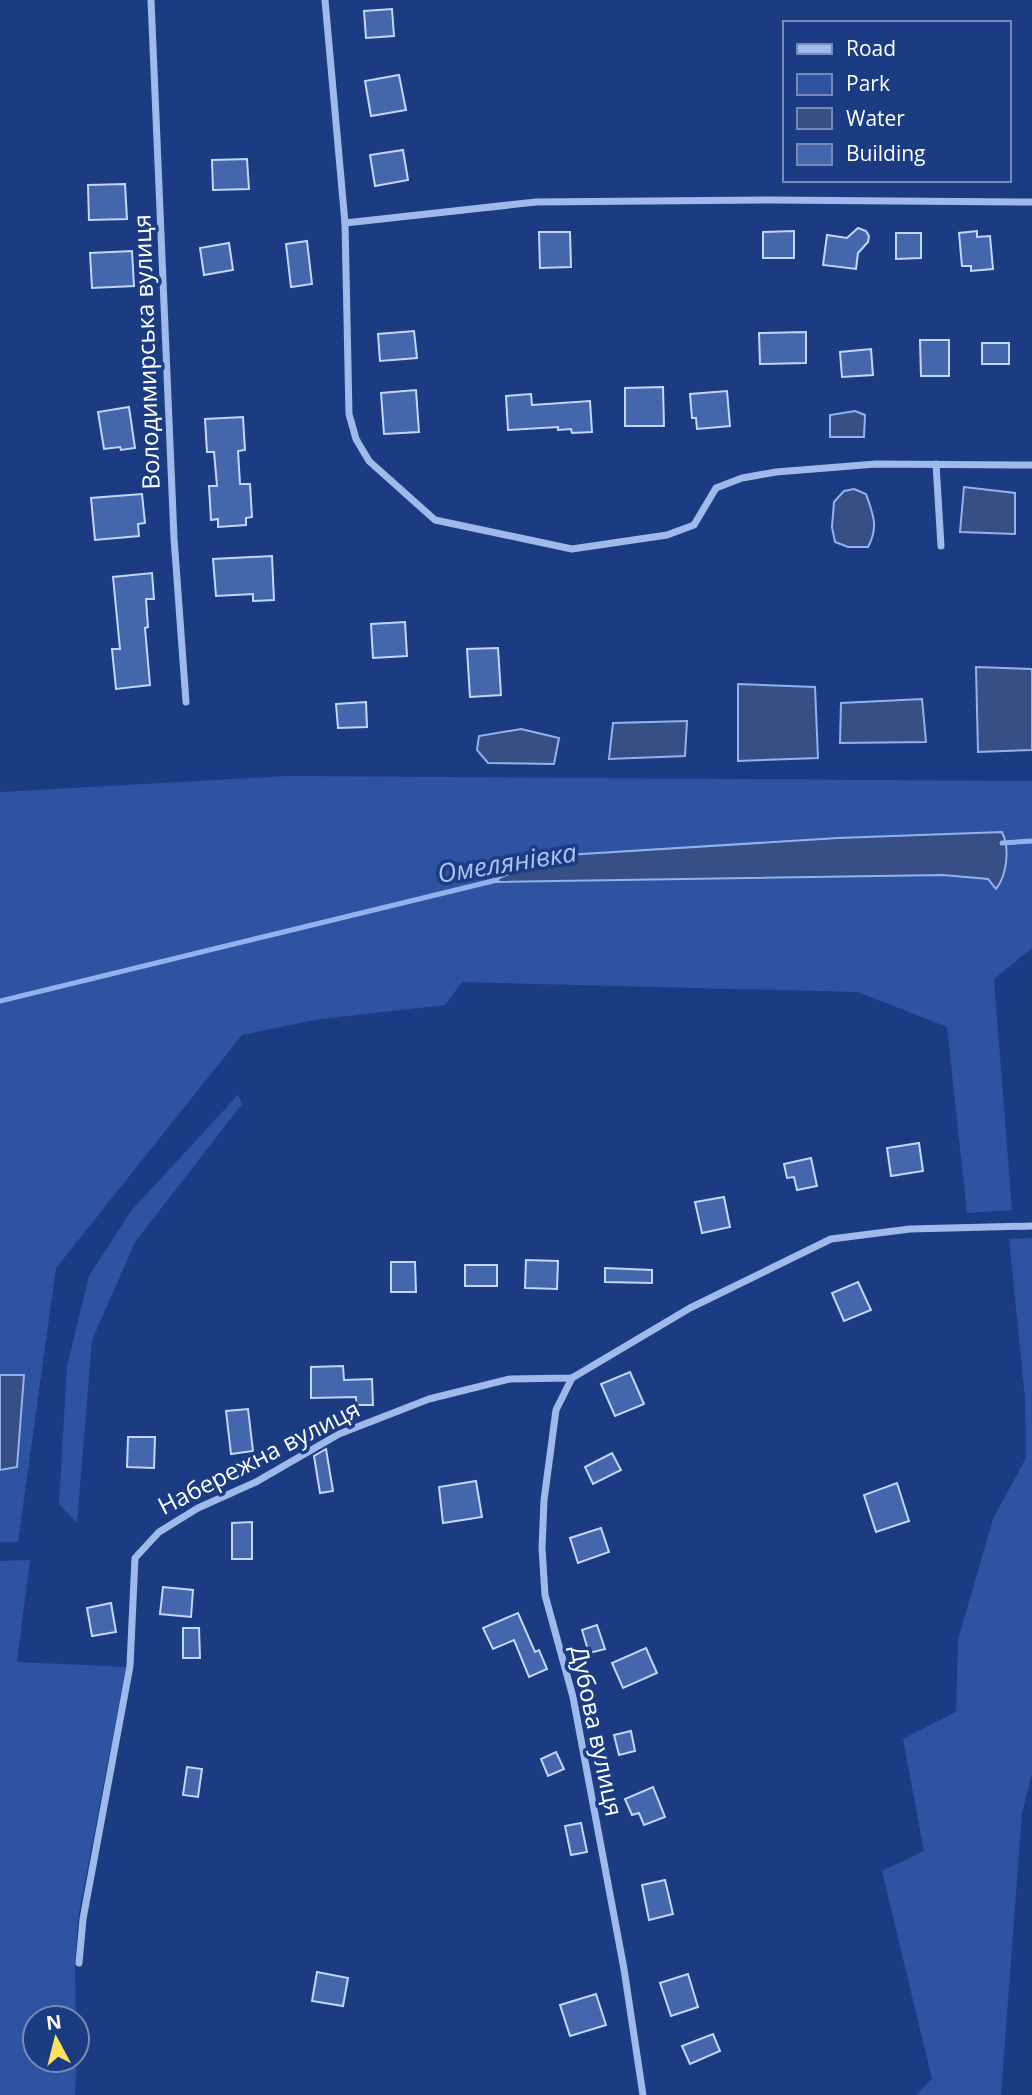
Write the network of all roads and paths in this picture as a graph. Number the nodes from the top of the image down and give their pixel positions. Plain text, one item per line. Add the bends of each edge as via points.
1 (151, 0) edge
2 (325, 0) edge
3 (1032, 202) edge
4 (345, 223) junction
5 (936, 464) junction
6 (1032, 465) edge
7 (941, 546) dead end
8 (186, 702) dead end
9 (1032, 1226) edge
10 (572, 1378) junction
11 (79, 1963) dead end
12 (643, 2095) edge

1 - 8 street, Володимирська вулиця via 174,538
2 - 4 street
3 - 4 street via 536,202
4 - 5 street via 349,414 356,439 369,461 435,520 572,549 667,535 694,525 716,488 743,478 876,464
5 - 6 street
5 - 7 street
9 - 10 street, Набережна вулиця via 910,1229 831,1239 690,1308
10 - 11 street, Набережна вулиця via 496,1382 429,1399 339,1434 256,1482 198,1508 159,1532 135,1558 130,1667 83,1919
10 - 12 street, Дубова вулиця via 556,1410 546,1487 545,1595 573,1697

